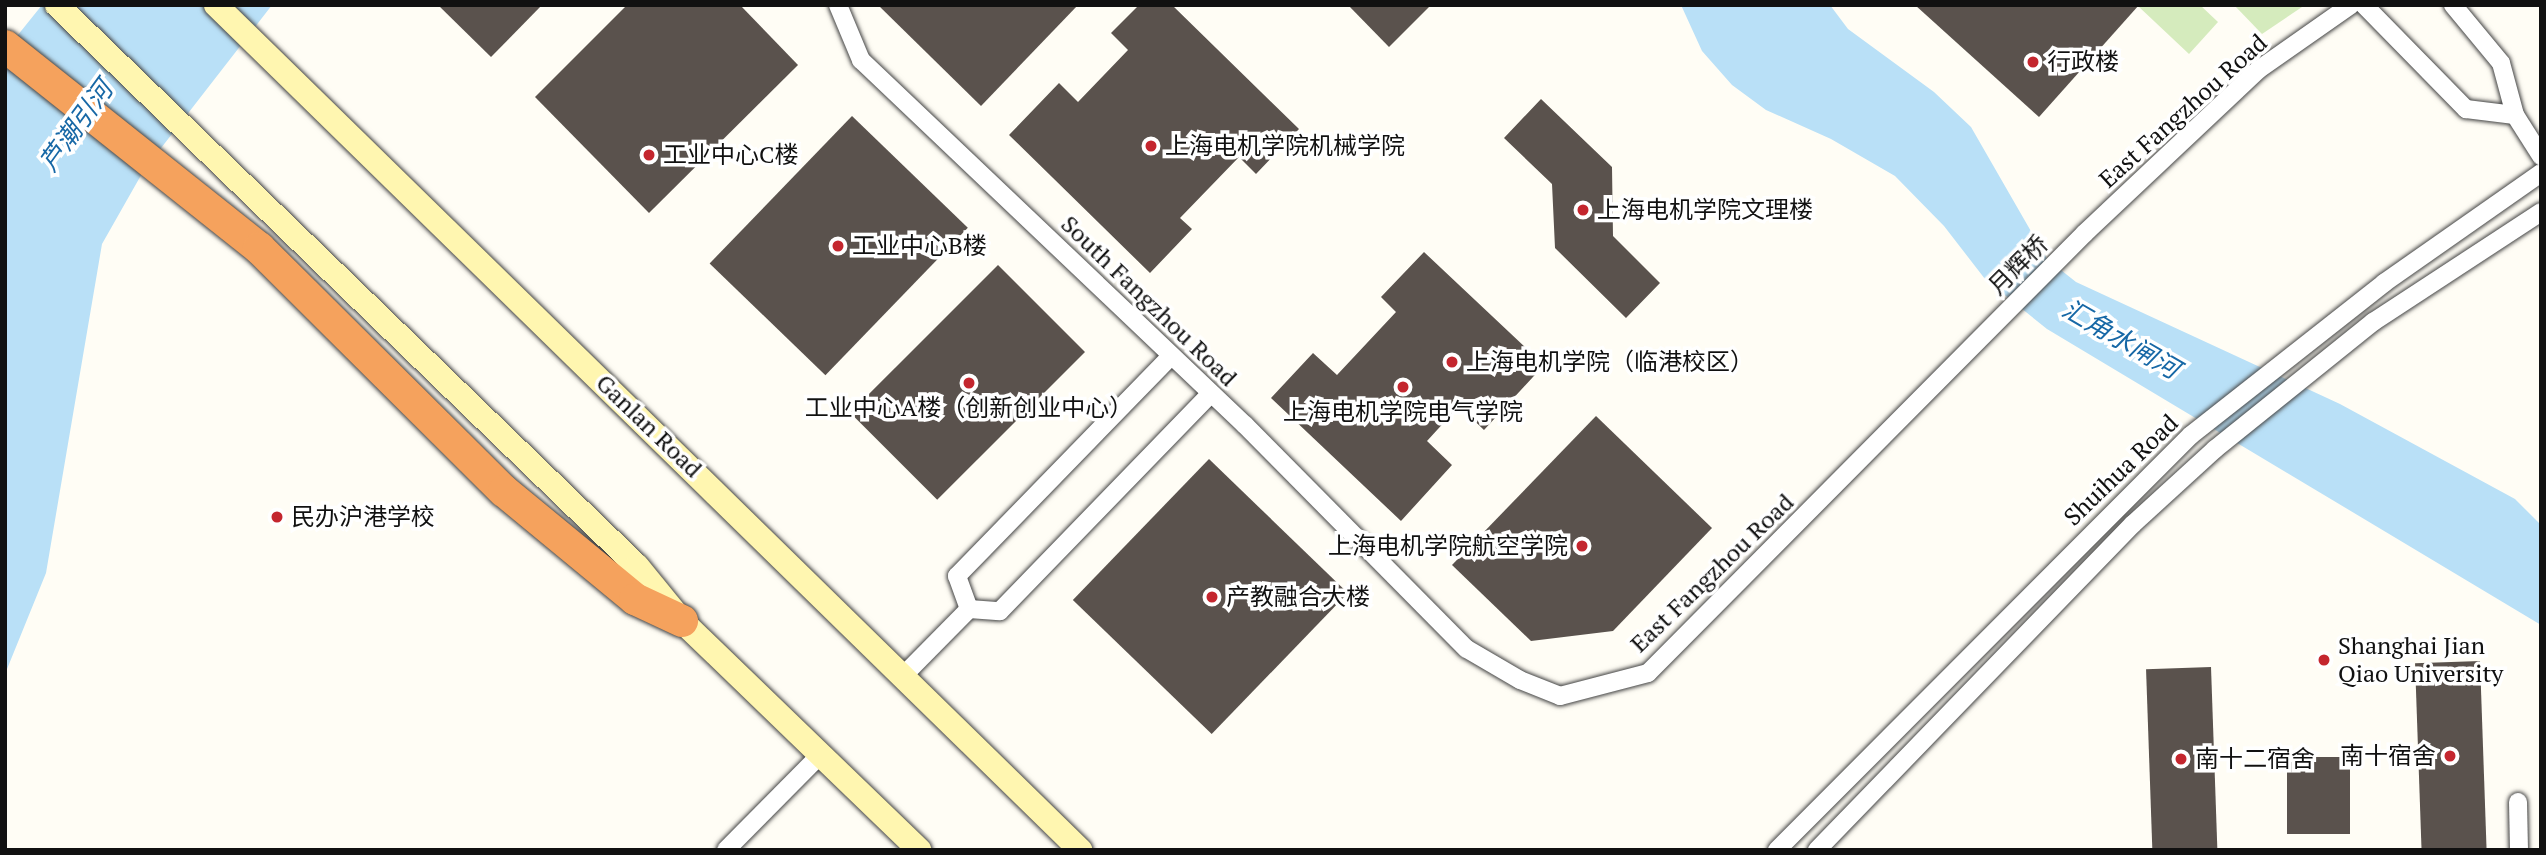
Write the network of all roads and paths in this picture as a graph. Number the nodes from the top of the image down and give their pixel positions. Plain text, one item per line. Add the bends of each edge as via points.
1 (57, 5) edge
2 (216, 5) edge
3 (838, 5) edge
4 (2351, 5) edge
5 (2364, 5) edge
6 (2453, 5) edge
7 (5, 46) edge
8 (2515, 115) junction
9 (2541, 156) edge
10 (2541, 173) edge
11 (2541, 212) edge
12 (2085, 233) joint
13 (1986, 331) joint
14 (1171, 356) junction
15 (1210, 394) junction
16 (1399, 581) joint
17 (969, 609) junction
18 (681, 621) junction
19 (904, 675) junction
20 (820, 755) junction
21 (2518, 802) dead end
22 (726, 850) edge
23 (919, 850) edge
24 (1080, 850) edge
25 (1777, 850) edge
26 (1817, 850) edge
27 (2519, 850) edge

1 - 18 main road via 637,566
2 - 19 main road, Ganlan Road
3 - 14 street, South Fangzhou Road via 861,60
4 - 12 street, East Fangzhou Road via 2258,70
5 - 8 street via 2466,109
6 - 8 street via 2501,63
7 - 18 highway via 259,247 504,491 635,599
8 - 9 street
10 - 25 street, Shuihua Road via 2279,362 2191,435
11 - 26 street, Shuihua Road via 2303,374 2215,449 2133,524
12 - 13 street, 月辉桥
13 - 16 street, East Fangzhou Road via 1648,673 1560,696 1520,680 1467,649
14 - 15 street, South Fangzhou Road
14 - 17 street via 957,576
15 - 16 street, South Fangzhou Road
15 - 17 street via 1000,611
17 - 19 street
18 - 20 main road
19 - 24 main road, Ganlan Road
20 - 22 street
20 - 23 main road
21 - 27 street

